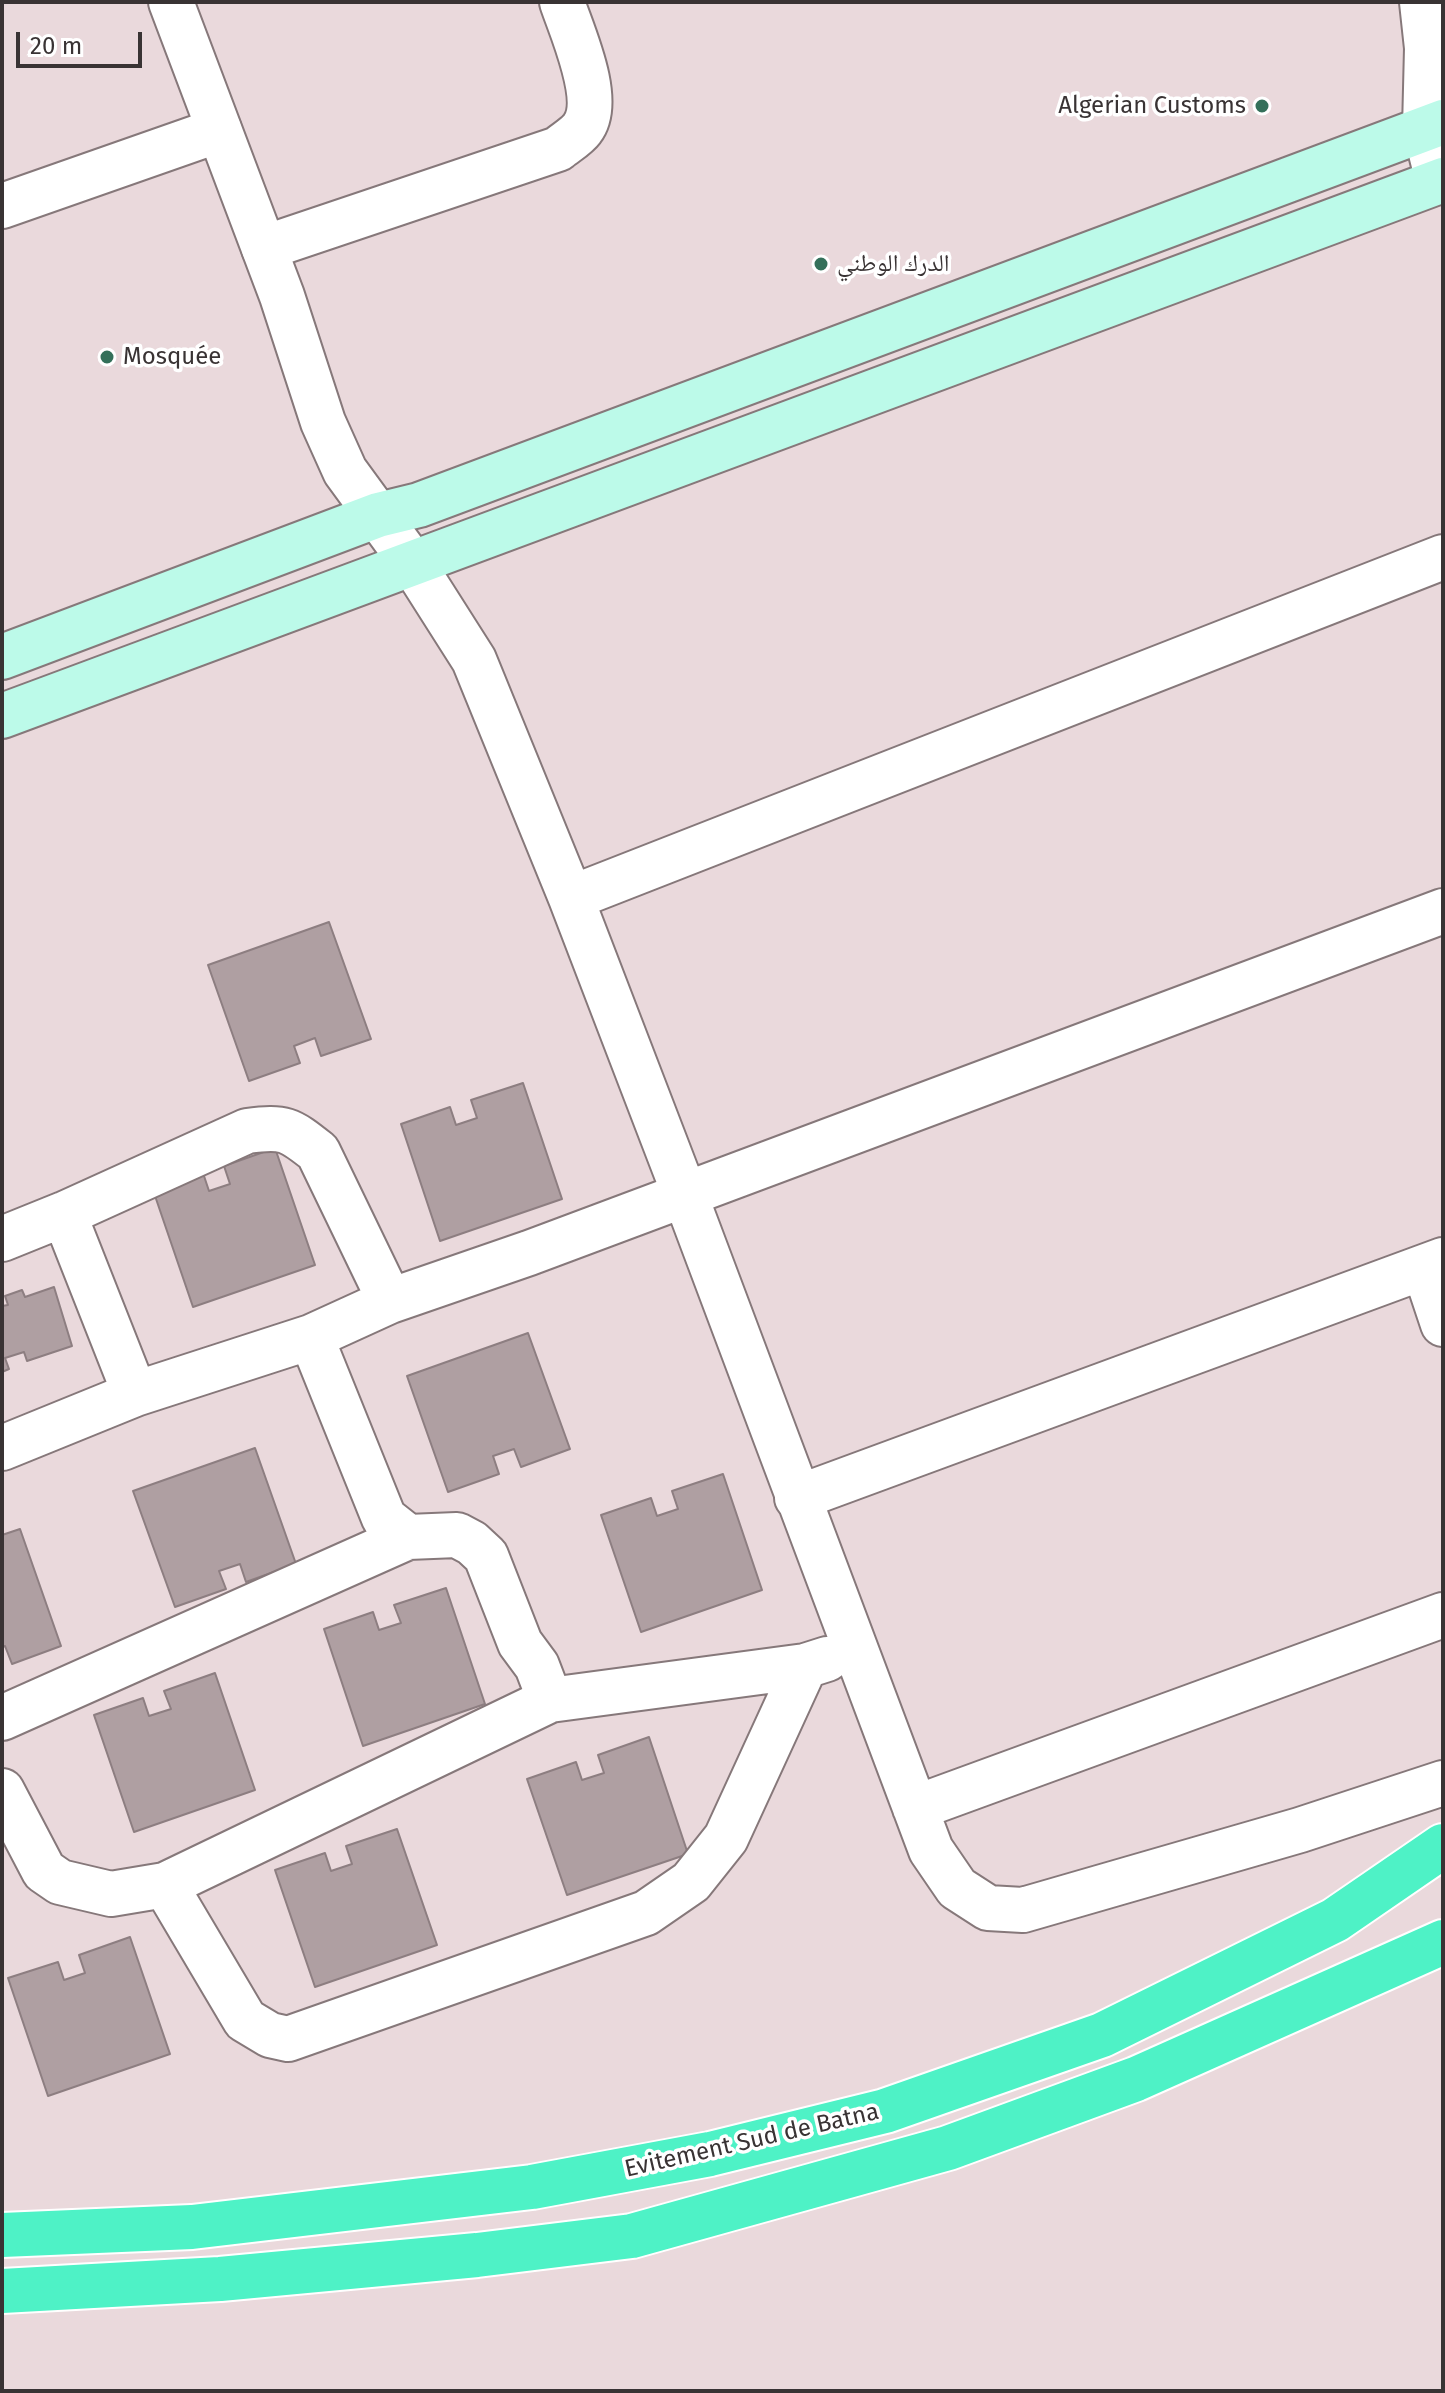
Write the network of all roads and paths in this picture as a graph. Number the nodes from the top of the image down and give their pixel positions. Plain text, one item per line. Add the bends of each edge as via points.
1 (171, 2) edge
2 (562, 2) edge
3 (1422, 2) edge
4 (1434, 126) edge
5 (219, 130) junction
6 (1440, 180) edge
7 (2, 206) edge
8 (264, 248) junction
9 (378, 515) junction
10 (1443, 557) edge
11 (413, 564) junction
12 (2, 657) edge
13 (2, 716) edge
14 (571, 898) junction
15 (1443, 911) edge
16 (685, 1195) junction
17 (64, 1214) junction
18 (2, 1239) edge
19 (1434, 1263) edge
20 (390, 1301) junction
21 (1443, 1324) edge
22 (311, 1337) junction
23 (135, 1394) junction
24 (2, 1448) edge
25 (797, 1498) junction
26 (408, 1537) junction
27 (1443, 1615) edge
28 (856, 1652) junction
29 (805, 1666) junction
30 (550, 1700) junction
31 (2, 1718) edge
32 (1443, 1783) edge
33 (2, 1791) edge
34 (915, 1808) junction
35 (1443, 1846) edge
36 (165, 1885) junction
37 (1443, 1942) edge
38 (2, 2235) edge
39 (2, 2291) edge

1 - 5 street
2 - 8 street via 586,72 590,101 584,128 558,149
3 - 4 street
4 - 6 street
4 - 9 main road via 419,505
5 - 7 street
5 - 8 street
6 - 11 main road
8 - 9 street via 323,422 345,471
9 - 11 street
9 - 12 main road
10 - 14 street
11 - 13 main road
11 - 14 street via 474,660
14 - 16 street
15 - 16 street
16 - 20 street
16 - 25 street
17 - 18 street
17 - 20 street via 247,1131 277,1127 318,1152
17 - 23 street
19 - 21 street
19 - 25 street
20 - 22 street
22 - 23 street
22 - 26 street via 384,1518
23 - 24 street
25 - 28 street
26 - 30 street via 457,1535 486,1556 520,1643 537,1666
26 - 31 street
27 - 34 street
28 - 29 street
28 - 34 street
29 - 30 street
29 - 36 street via 726,1838 691,1882 646,1913 288,2039 245,2020
30 - 36 street
32 - 34 street via 1023,1910 988,1908 957,1888 931,1850
33 - 36 street via 44,1871 60,1882 111,1894
35 - 38 highway, Evitement Sud de Batna via 1335,1920 1102,2035 885,2111 710,2154 532,2187 192,2227
37 - 39 highway via 1136,2079 948,2148 632,2236 220,2279

